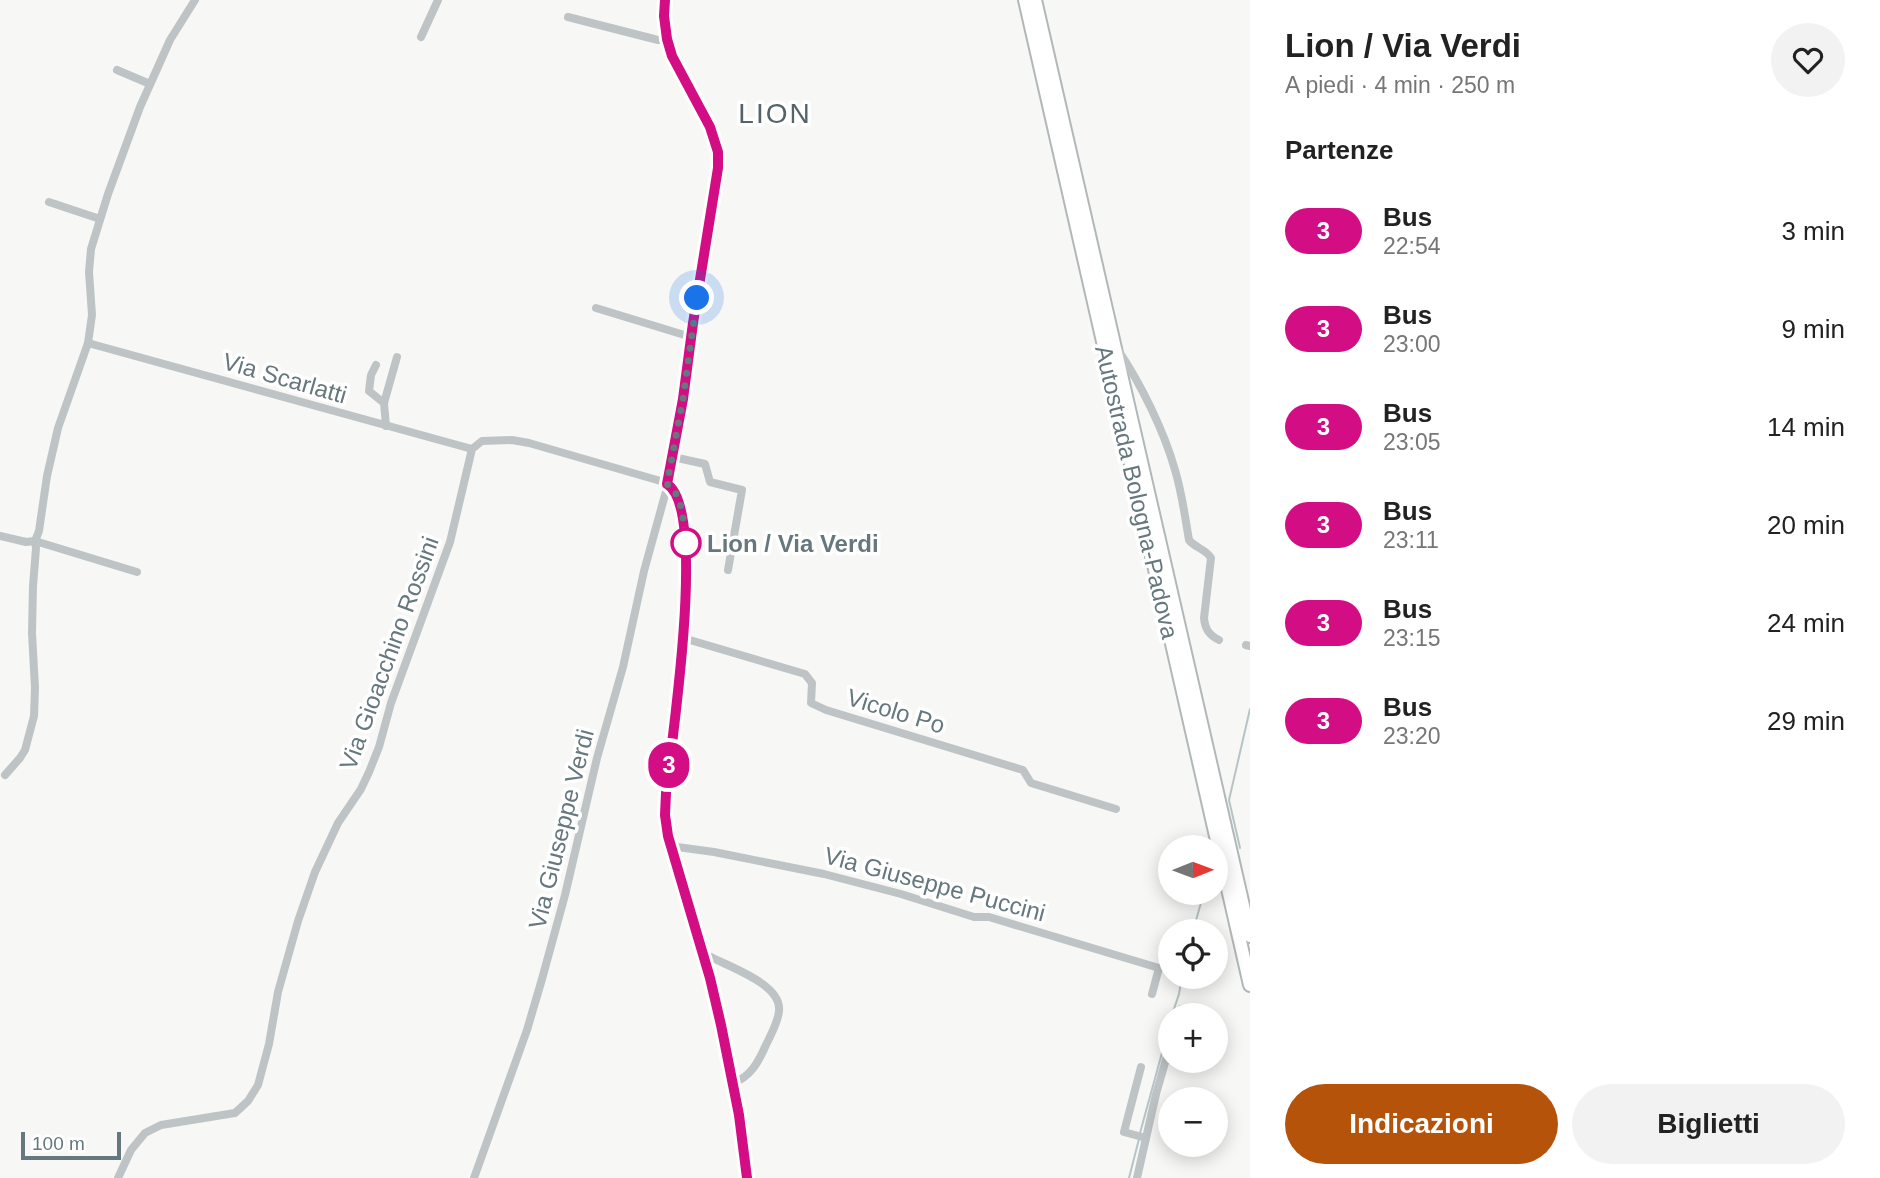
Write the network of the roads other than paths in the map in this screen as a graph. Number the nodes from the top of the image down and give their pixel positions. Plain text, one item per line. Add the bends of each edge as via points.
1 (195, 0) edge
2 (438, 0) edge
3 (665, 0) edge
4 (1025, 0) edge
5 (1035, 0) edge
6 (568, 17) dead end
7 (421, 37) dead end
8 (667, 39) junction
9 (117, 70) dead end
10 (150, 85) junction
11 (49, 202) dead end
12 (100, 219) junction
13 (596, 307) dead end
14 (691, 337) junction
15 (88, 343) junction
16 (1115, 346) junction
17 (397, 357) dead end
18 (376, 365) dead end
19 (384, 403) junction
20 (386, 426) junction
21 (472, 449) junction
22 (673, 457) junction
23 (667, 484) junction
24 (0, 536) edge
25 (35, 541) junction
26 (728, 570) dead end
27 (137, 572) dead end
28 (683, 638) junction
29 (1219, 640) dead end
30 (5, 775) dead end
31 (1116, 809) dead end
32 (670, 846) junction
33 (1250, 936) edge
34 (704, 956) junction
35 (1250, 985) edge
36 (1152, 994) dead end
37 (1141, 1067) dead end
38 (1162, 1073) edge
39 (733, 1083) junction
40 (1142, 1137) junction
41 (118, 1178) edge
42 (474, 1178) edge
43 (747, 1178) edge
44 (1137, 1178) edge

1 - 10 street
2 - 7 street
3 - 8 street, Via Giuseppe Verdi
4 - 35 highway, Autostrada Bologna-Padova
5 - 16 highway, Autostrada Bologna-Padova
6 - 8 street
8 - 14 street, Via Giuseppe Verdi via 718,152
9 - 10 street
10 - 12 street
11 - 12 street
12 - 15 street via 89,260 92,315
13 - 14 street
14 - 22 street, Via Giuseppe Verdi
15 - 20 street, Via Scarlatti
15 - 25 street via 58,428
16 - 29 street via 1163,435 1181,490 1189,540 1211,558 1205,626
16 - 33 highway, Autostrada Bologna-Padova
17 - 19 street
18 - 19 street via 369,391
19 - 20 street
20 - 21 street, Via Scarlatti
21 - 23 street via 482,441 529,443
21 - 41 street, Via Gioacchino Rossini via 450,542 374,760 338,823 302,909 258,1084 235,1113 161,1125 145,1133
22 - 23 street, Via Giuseppe Verdi
22 - 26 street via 705,464 710,482 742,490
23 - 28 street via 678,497 685,540
23 - 42 street, Via Giuseppe Verdi via 546,967
24 - 25 street
25 - 27 street
25 - 30 street via 34,716 24,750
28 - 31 street, Vicolo Po via 805,674 812,683 811,703 827,710 1023,770 1031,783
28 - 32 street via 666,793
32 - 34 street
32 - 36 street, Via Giuseppe Puccini via 867,884 1159,968
34 - 39 street
34 - 39 street via 763,984 778,1005 758,1062
37 - 40 street via 1124,1132
38 - 40 street
39 - 43 street
40 - 44 street

